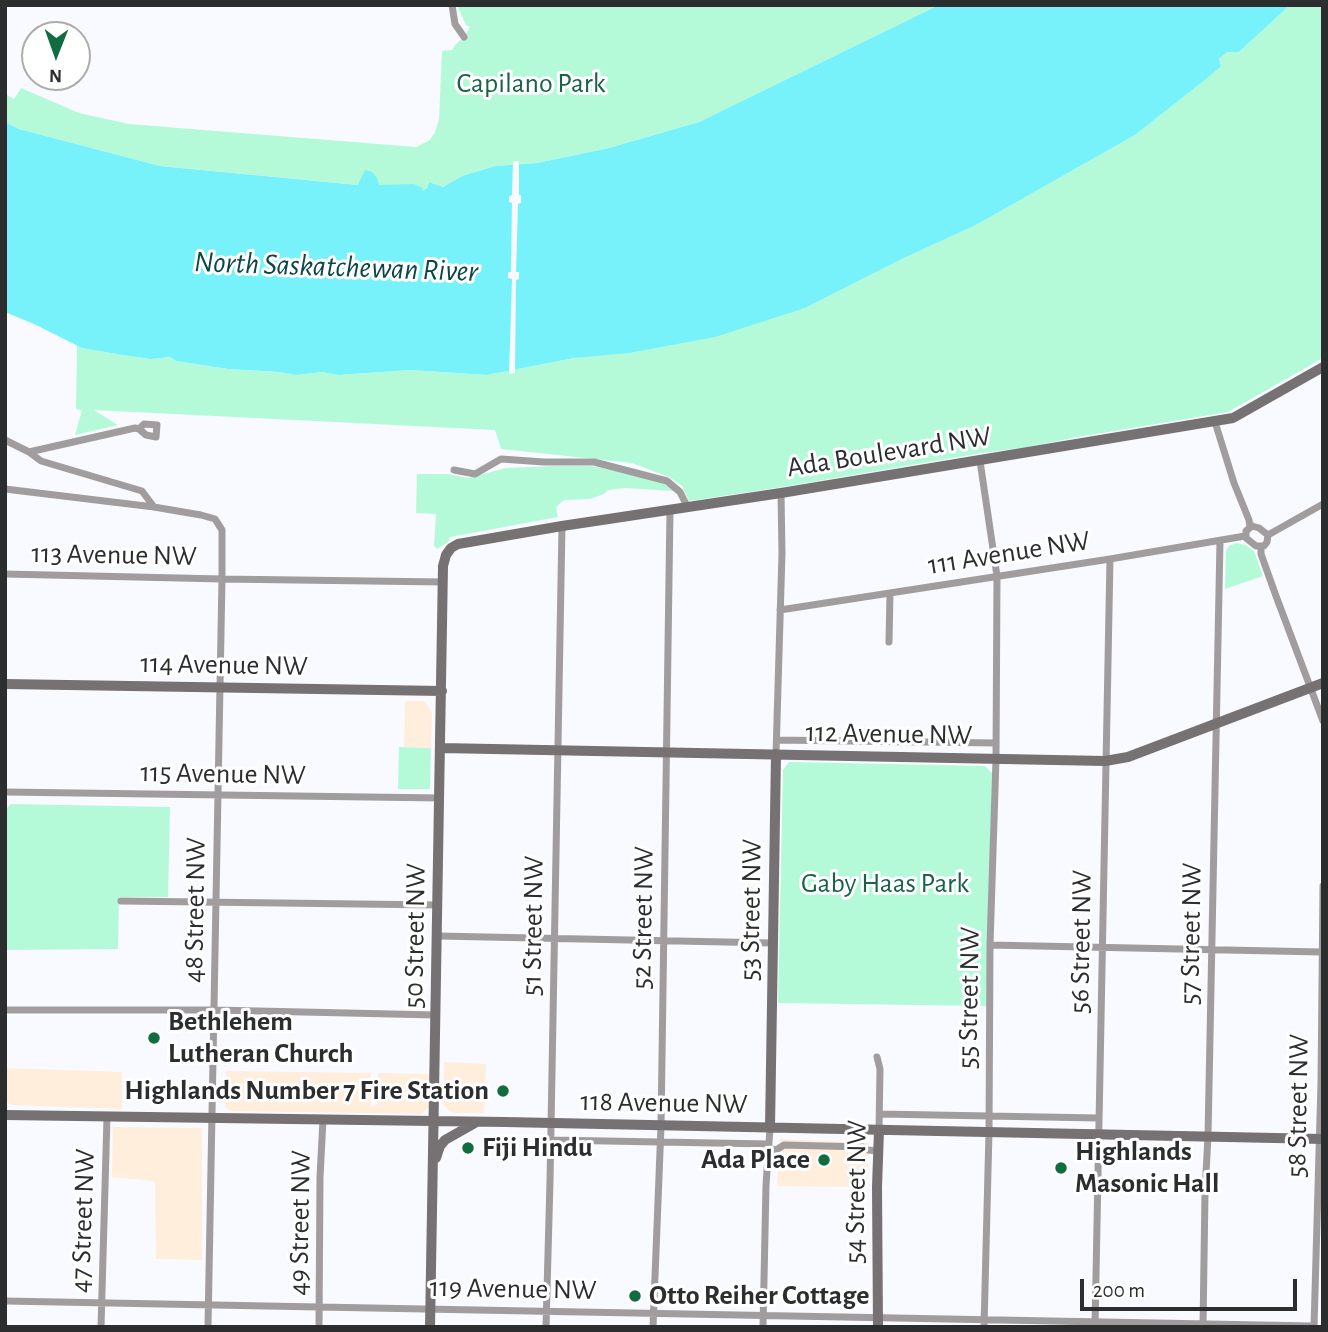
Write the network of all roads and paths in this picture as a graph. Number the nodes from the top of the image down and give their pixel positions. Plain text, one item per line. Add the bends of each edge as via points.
1 (452, 5) edge
2 (464, 37) dead end
3 (1323, 367) edge
4 (1215, 422) junction
5 (139, 429) dead end
6 (5, 440) edge
7 (29, 452) junction
8 (980, 461) junction
9 (454, 470) dead end
10 (5, 489) edge
11 (781, 493) junction
12 (1323, 504) edge
13 (687, 506) junction
14 (154, 507) junction
15 (670, 510) junction
16 (562, 526) junction
17 (1250, 527) junction
18 (1268, 535) junction
19 (1245, 536) junction
20 (1220, 541) junction
21 (1261, 547) junction
22 (451, 548) joint
23 (1110, 559) junction
24 (5, 574) edge
25 (997, 576) junction
26 (222, 579) junction
27 (443, 582) junction
28 (890, 593) junction
29 (780, 610) junction
30 (889, 642) dead end
31 (1323, 683) edge
32 (5, 684) edge
33 (1311, 687) junction
34 (220, 688) junction
35 (442, 691) junction
36 (1323, 721) edge
37 (1216, 723) junction
38 (777, 740) junction
39 (996, 743) junction
40 (441, 748) junction
41 (557, 750) junction
42 (667, 752) junction
43 (776, 754) junction
44 (996, 759) junction
45 (1105, 761) junction
46 (5, 792) edge
47 (218, 795) junction
48 (440, 798) junction
49 (1323, 886) edge
50 (121, 901) dead end
51 (216, 903) junction
52 (438, 905) junction
53 (438, 936) junction
54 (554, 938) junction
55 (664, 940) junction
56 (773, 943) junction
57 (990, 945) junction
58 (1102, 947) junction
59 (1212, 950) junction
60 (1321, 952) edge
61 (5, 1010) edge
62 (214, 1010) junction
63 (436, 1015) junction
64 (877, 1057) dead end
65 (880, 1114) junction
66 (5, 1115) edge
67 (989, 1116) junction
68 (107, 1117) junction
69 (212, 1118) junction
70 (1098, 1118) junction
71 (323, 1120) junction
72 (434, 1122) junction
73 (477, 1122) junction
74 (551, 1124) junction
75 (661, 1126) junction
76 (770, 1128) junction
77 (879, 1130) junction
78 (989, 1132) junction
79 (1098, 1134) junction
80 (1208, 1136) junction
81 (1321, 1139) edge
82 (551, 1140) junction
83 (660, 1142) junction
84 (769, 1147) junction
85 (879, 1151) junction
86 (433, 1165) junction
87 (5, 1301) edge
88 (102, 1303) junction
89 (208, 1305) junction
90 (319, 1307) junction
91 (431, 1308) junction
92 (546, 1311) junction
93 (653, 1313) junction
94 (764, 1315) junction
95 (878, 1322) edge
96 (984, 1323) edge
97 (1095, 1324) edge
98 (1203, 1325) edge
99 (1314, 1326) edge
100 (101, 1327) edge
101 (208, 1327) edge
102 (318, 1327) edge
103 (430, 1327) edge
104 (546, 1327) edge
105 (653, 1327) edge
106 (763, 1327) edge

1 - 2 street via 454,24
3 - 4 main road, Ada Boulevard NW via 1233,418
4 - 8 main road, Ada Boulevard NW
4 - 17 street
5 - 7 street
6 - 7 street
7 - 14 street via 41,461 142,491
8 - 11 main road, Ada Boulevard NW
8 - 25 street, 55 Street NW
9 - 13 street via 475,474 501,460 594,462 667,481
10 - 14 street
11 - 13 main road, Ada Boulevard NW
11 - 29 street, 53 Street NW
12 - 18 street
13 - 15 main road, Ada Boulevard NW
14 - 26 street via 215,519 222,530
15 - 16 main road, Ada Boulevard NW
15 - 42 street, 52 Street NW
16 - 22 main road, Ada Boulevard NW
16 - 41 street, 51 Street NW
17 - 18 street
17 - 19 street
18 - 21 street
19 - 20 street, 111 Avenue NW
19 - 21 street
20 - 23 street, 111 Avenue NW
20 - 37 street, 57 Street NW
21 - 33 street
22 - 27 main road, 50 Street NW via 443,566
23 - 25 street, 111 Avenue NW
23 - 45 street, 56 Street NW
24 - 26 street, 113 Avenue NW
25 - 28 street, 111 Avenue NW
25 - 39 street, 55 Street NW
26 - 27 street
26 - 34 street, 48 Street NW
27 - 35 main road, 50 Street NW
28 - 29 street, 111 Avenue NW
28 - 30 street
29 - 38 street, 53 Street NW
31 - 33 main road, 112 Avenue NW
32 - 34 main road, 114 Avenue NW
33 - 36 street
33 - 37 main road, 112 Avenue NW
34 - 35 main road, 114 Avenue NW
34 - 47 street, 48 Street NW
35 - 40 main road, 50 Street NW
37 - 45 main road, 112 Avenue NW via 1128,757
37 - 59 street, 57 Street NW
38 - 39 street, 112 Avenue NW
38 - 43 street, 53 Street NW
39 - 44 street, 55 Street NW
40 - 41 main road, 112 Avenue NW
40 - 48 main road, 50 Street NW
41 - 42 main road, 112 Avenue NW
41 - 54 street, 51 Street NW
42 - 43 main road, 112 Avenue NW
42 - 55 street, 52 Street NW
43 - 44 main road, 112 Avenue NW
43 - 56 main road, 53 Street NW
44 - 45 main road, 112 Avenue NW
44 - 57 street, 55 Street NW
45 - 58 street, 56 Street NW
46 - 47 street, 115 Avenue NW
47 - 48 street, 115 Avenue NW
47 - 51 street, 48 Street NW
48 - 52 main road, 50 Street NW
49 - 60 street, 58 Street NW
50 - 51 street
51 - 52 street
51 - 62 street, 48 Street NW
52 - 53 main road, 50 Street NW
53 - 54 street
53 - 63 main road, 50 Street NW
54 - 55 street
54 - 74 street, 51 Street NW
55 - 56 street
55 - 75 street, 52 Street NW
56 - 76 main road, 53 Street NW
57 - 58 street
57 - 67 street, 55 Street NW
58 - 59 street
58 - 70 street, 56 Street NW
59 - 60 street
59 - 80 street, 57 Street NW
60 - 81 street, 58 Street NW
61 - 62 street
62 - 63 street
62 - 69 street, 48 Street NW
63 - 72 main road, 50 Street NW
64 - 65 street, 54 Street NW
65 - 67 street
65 - 77 street, 54 Street NW
66 - 68 main road, 118 Avenue NW
67 - 70 street
67 - 78 street, 55 Street NW
68 - 69 main road, 118 Avenue NW
68 - 88 street, 47 Street NW
69 - 71 main road, 118 Avenue NW
69 - 89 street, 48 Street NW
70 - 79 street, 56 Street NW
71 - 72 main road, 118 Avenue NW
71 - 90 street, 49 Street NW
72 - 73 main road, 118 Avenue NW
72 - 86 main road, 50 Street NW
73 - 74 main road, 118 Avenue NW
73 - 86 main road via 445,1140
74 - 75 main road, 118 Avenue NW
74 - 82 street, 51 Street NW
75 - 76 main road, 118 Avenue NW
75 - 83 street, 52 Street NW
76 - 77 main road, 118 Avenue NW
76 - 84 street, 53 Street NW
77 - 78 main road, 118 Avenue NW
77 - 85 main road, 54 Street NW
78 - 79 main road, 118 Avenue NW
78 - 96 street, 55 Street NW
79 - 80 main road, 118 Avenue NW
79 - 97 street, 56 Street NW
80 - 81 main road, 118 Avenue NW
80 - 98 street, 57 Street NW
81 - 99 street, 58 Street NW
82 - 83 street, 118 Avenue NW
82 - 92 street, 51 Street NW
83 - 84 street, 118 Avenue NW
83 - 93 street, 52 Street NW
84 - 85 street, 118 Avenue NW
84 - 94 street, 53 Street NW
85 - 95 main road, 54 Street NW
86 - 91 main road, 50 Street NW
87 - 88 street, 119 Avenue NW
88 - 89 street, 119 Avenue NW
88 - 100 street, 47 Street NW
89 - 90 street, 119 Avenue NW
89 - 101 street, 48 Street NW
90 - 91 street, 119 Avenue NW
90 - 102 street, 49 Street NW
91 - 92 street, 119 Avenue NW
91 - 103 main road, 50 Street NW
92 - 93 street, 119 Avenue NW
92 - 104 street, 51 Street NW
93 - 94 street, 119 Avenue NW
93 - 105 street, 52 Street NW
94 - 95 street, 119 Avenue NW
94 - 106 street, 53 Street NW
95 - 96 street, 119 Avenue NW
96 - 97 street, 119 Avenue NW
97 - 98 street, 119 Avenue NW
98 - 99 street, 119 Avenue NW

